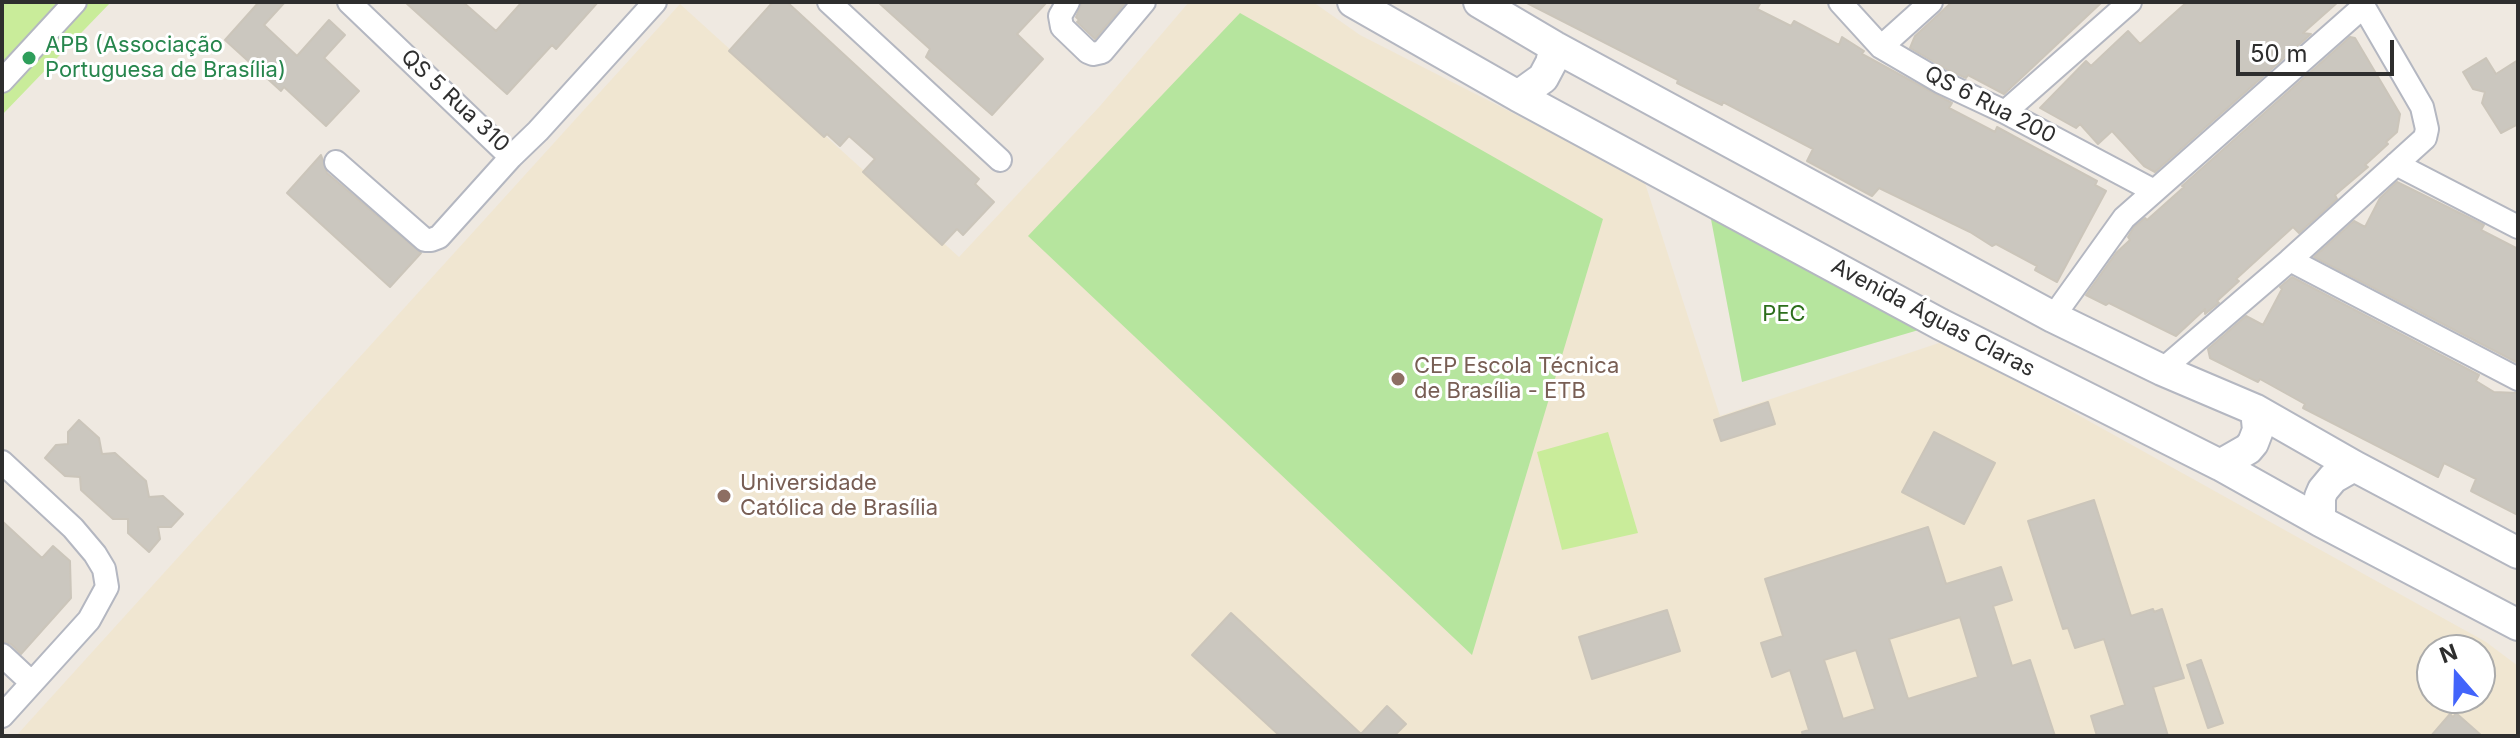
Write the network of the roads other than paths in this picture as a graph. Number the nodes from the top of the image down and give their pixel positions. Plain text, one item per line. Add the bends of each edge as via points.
1 (75, 2) edge
2 (349, 2) edge
3 (655, 2) edge
4 (829, 2) edge
5 (1068, 2) edge
6 (1144, 2) edge
7 (1353, 2) edge
8 (1479, 2) edge
9 (1840, 2) edge
10 (1931, 2) edge
11 (2130, 2) edge
12 (2362, 4) edge
13 (1555, 47) junction
14 (1881, 47) junction
15 (2, 81) edge
16 (1518, 96) junction
17 (2005, 112) junction
18 (511, 157) junction
19 (1000, 160) dead end
20 (336, 162) dead end
21 (2396, 164) junction
22 (2154, 191) junction
23 (2518, 227) edge
24 (2290, 260) junction
25 (2053, 317) junction
26 (2162, 370) junction
27 (2518, 379) edge
28 (2256, 410) junction
29 (2, 462) edge
30 (2220, 465) junction
31 (2354, 466) junction
32 (2320, 521) junction
33 (2518, 553) edge
34 (2518, 625) edge
35 (2, 655) edge
36 (32, 683) junction
37 (2, 716) edge

1 - 15 street
2 - 18 street, QS 5 Rua 310
3 - 18 street, QS 5 Rua 310
4 - 19 street
5 - 6 street via 1060,16 1062,27 1088,52 1098,54
7 - 16 main road, Avenida Águas Claras
8 - 13 main road
9 - 14 street, QS 6 Rua 200
10 - 14 street
11 - 17 street
12 - 21 street via 2426,117 2425,138
12 - 22 street
13 - 16 main road via 1543,78
13 - 25 main road
14 - 17 street, QS 6 Rua 200
16 - 30 main road, Avenida Águas Claras via 1940,324
17 - 22 street, QS 6 Rua 200
18 - 20 street via 431,240
21 - 23 street
21 - 24 street
22 - 25 street via 2124,218
24 - 26 street
24 - 27 street
25 - 26 main road
26 - 28 main road
28 - 30 main road via 2253,443
28 - 31 main road
29 - 36 street via 73,528 95,554 106,578 103,599 89,620
30 - 32 main road, Avenida Águas Claras
31 - 32 main road via 2323,490
31 - 33 main road
32 - 34 main road, Avenida Águas Claras
35 - 36 street
36 - 37 street

